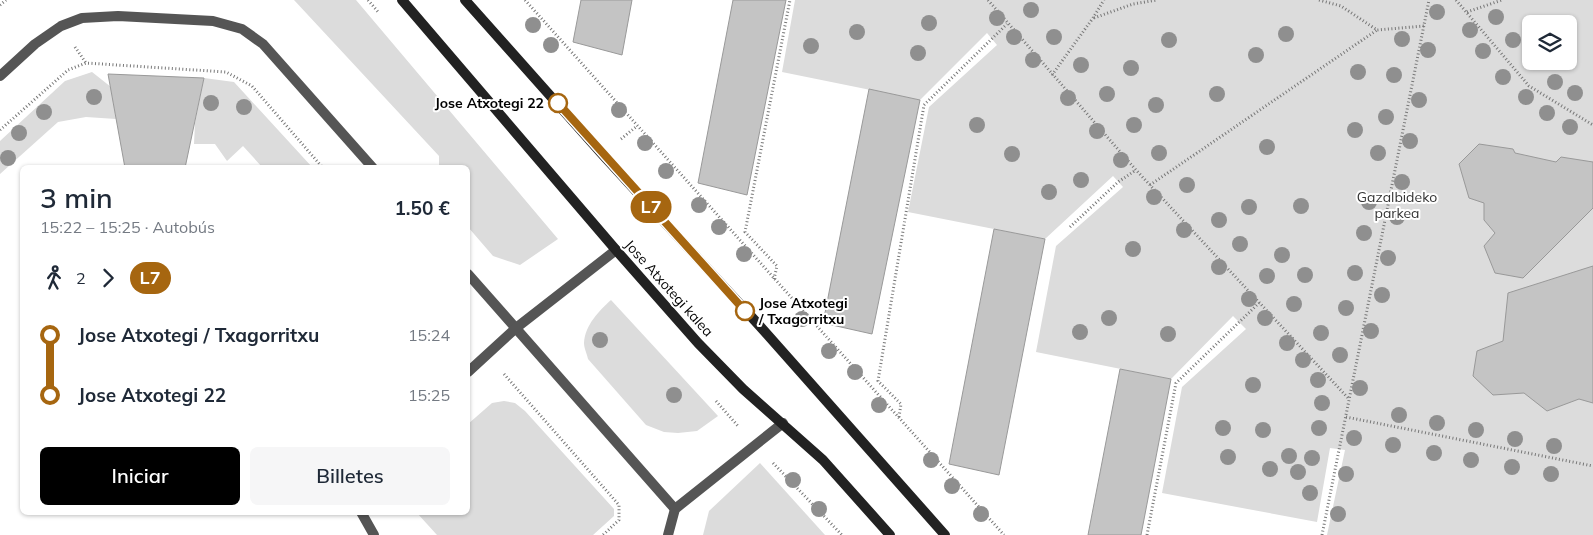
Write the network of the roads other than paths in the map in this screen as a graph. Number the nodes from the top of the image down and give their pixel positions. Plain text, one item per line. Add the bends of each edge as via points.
1 (402, 0) edge
2 (466, 0) edge
3 (0, 76) edge
4 (370, 165) edge
5 (616, 250) junction
6 (470, 276) edge
7 (516, 328) junction
8 (470, 370) edge
9 (783, 423) junction
10 (675, 509) junction
11 (363, 515) edge
12 (374, 535) edge
13 (668, 535) edge
14 (890, 535) edge
15 (945, 535) edge

1 - 5 main road, Jose Atxotegi kalea
2 - 15 main road
3 - 4 lane via 35,44 62,26 82,18 118,16 213,21 242,29 263,44
5 - 7 lane
5 - 9 main road, Jose Atxotegi kalea via 698,343 743,389
6 - 7 lane
7 - 8 lane
7 - 10 lane
9 - 10 lane
9 - 14 main road, Jose Atxotegi kalea via 823,460
10 - 13 lane
11 - 12 lane

